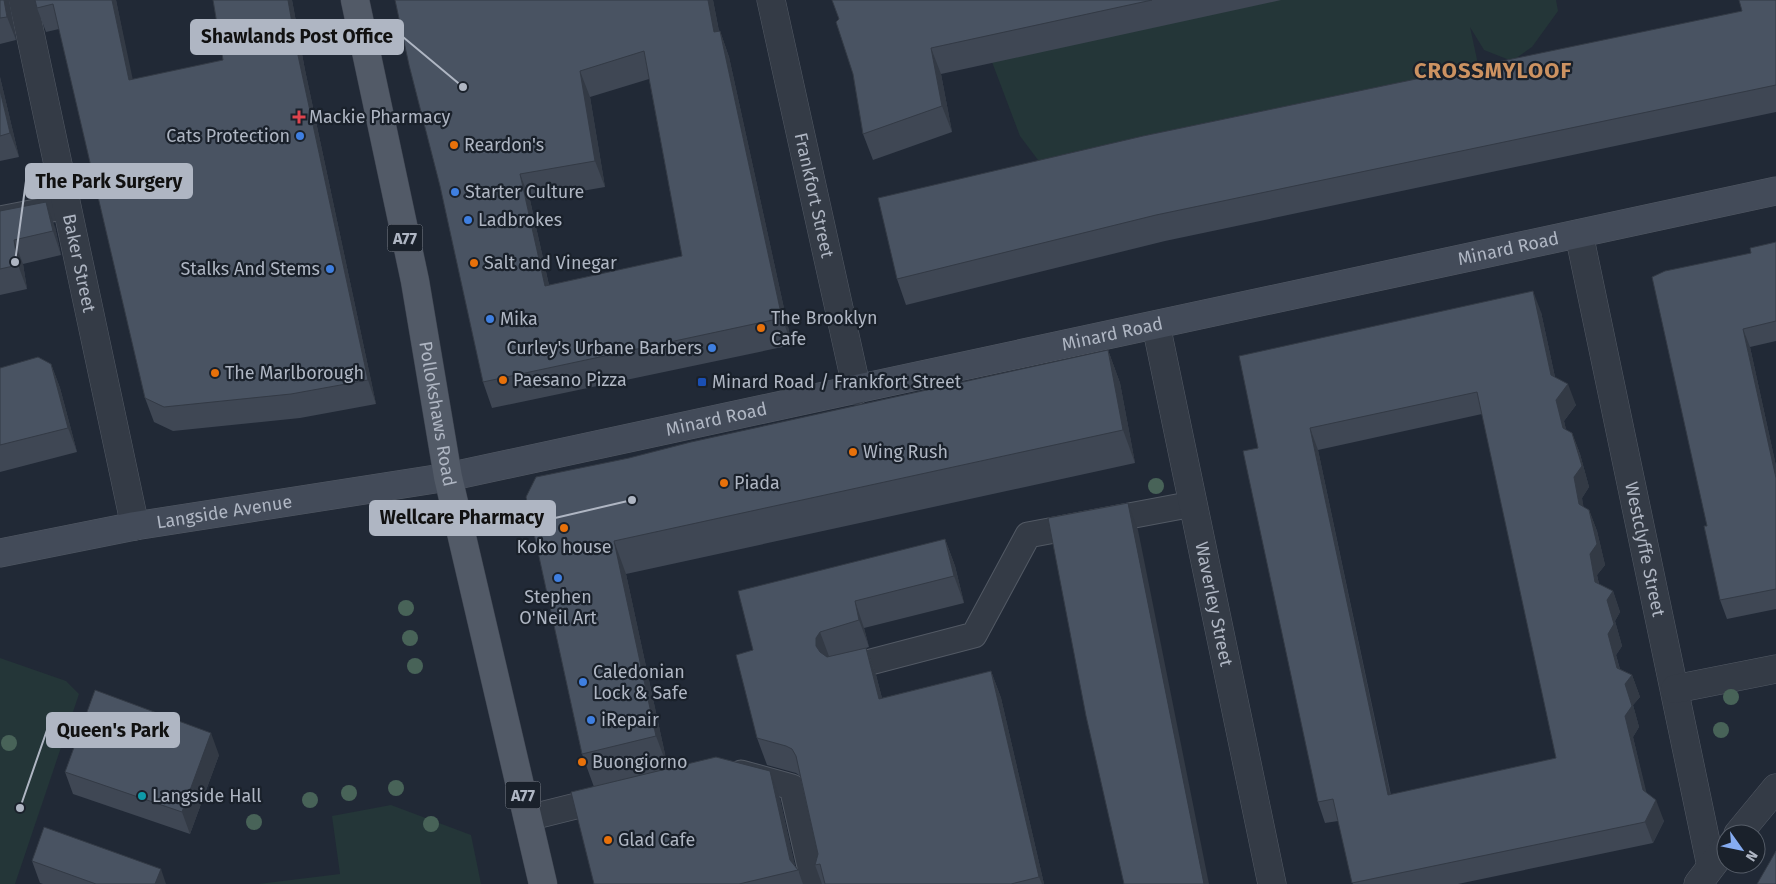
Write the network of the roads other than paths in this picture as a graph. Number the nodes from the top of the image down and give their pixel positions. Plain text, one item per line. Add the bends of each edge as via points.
1 (23, 0) edge
2 (355, 0) edge
3 (771, 0) edge
4 (1776, 191) edge
5 (67, 206) junction
6 (0, 220) edge
7 (1579, 234) junction
8 (1156, 326) junction
9 (857, 390) junction
10 (448, 477) junction
11 (1194, 504) junction
12 (135, 526) junction
13 (0, 553) edge
14 (1776, 669) edge
15 (840, 670) edge
16 (1675, 689) junction
17 (716, 772) edge
18 (1776, 788) edge
19 (632, 792) edge
20 (528, 818) junction
21 (1746, 824) edge
22 (1712, 866) edge
23 (543, 884) edge
24 (814, 884) edge
25 (1272, 884) edge

1 - 5 street, Baker Street
2 - 10 main road, Pollokshaws Road / A77 via 415,281
3 - 9 street, Frankfort Street
4 - 7 main road, Minard Road
5 - 6 lane
5 - 12 street, Baker Street
7 - 8 main road, Minard Road
7 - 16 street, Westclyffe Street
8 - 9 main road, Minard Road
8 - 11 street, Waverley Street
9 - 10 main road, Minard Road
10 - 12 main road, Langside Avenue
10 - 20 main road, Pollokshaws Road / A77
11 - 15 lane via 1028,535 974,635
11 - 25 street, Waverley Street
12 - 13 main road, Langside Avenue
14 - 16 street
16 - 22 street, Westclyffe Street
17 - 24 lane via 726,769 792,786
18 - 21 street
19 - 20 lane
20 - 23 main road, Pollokshaws Road / A77

